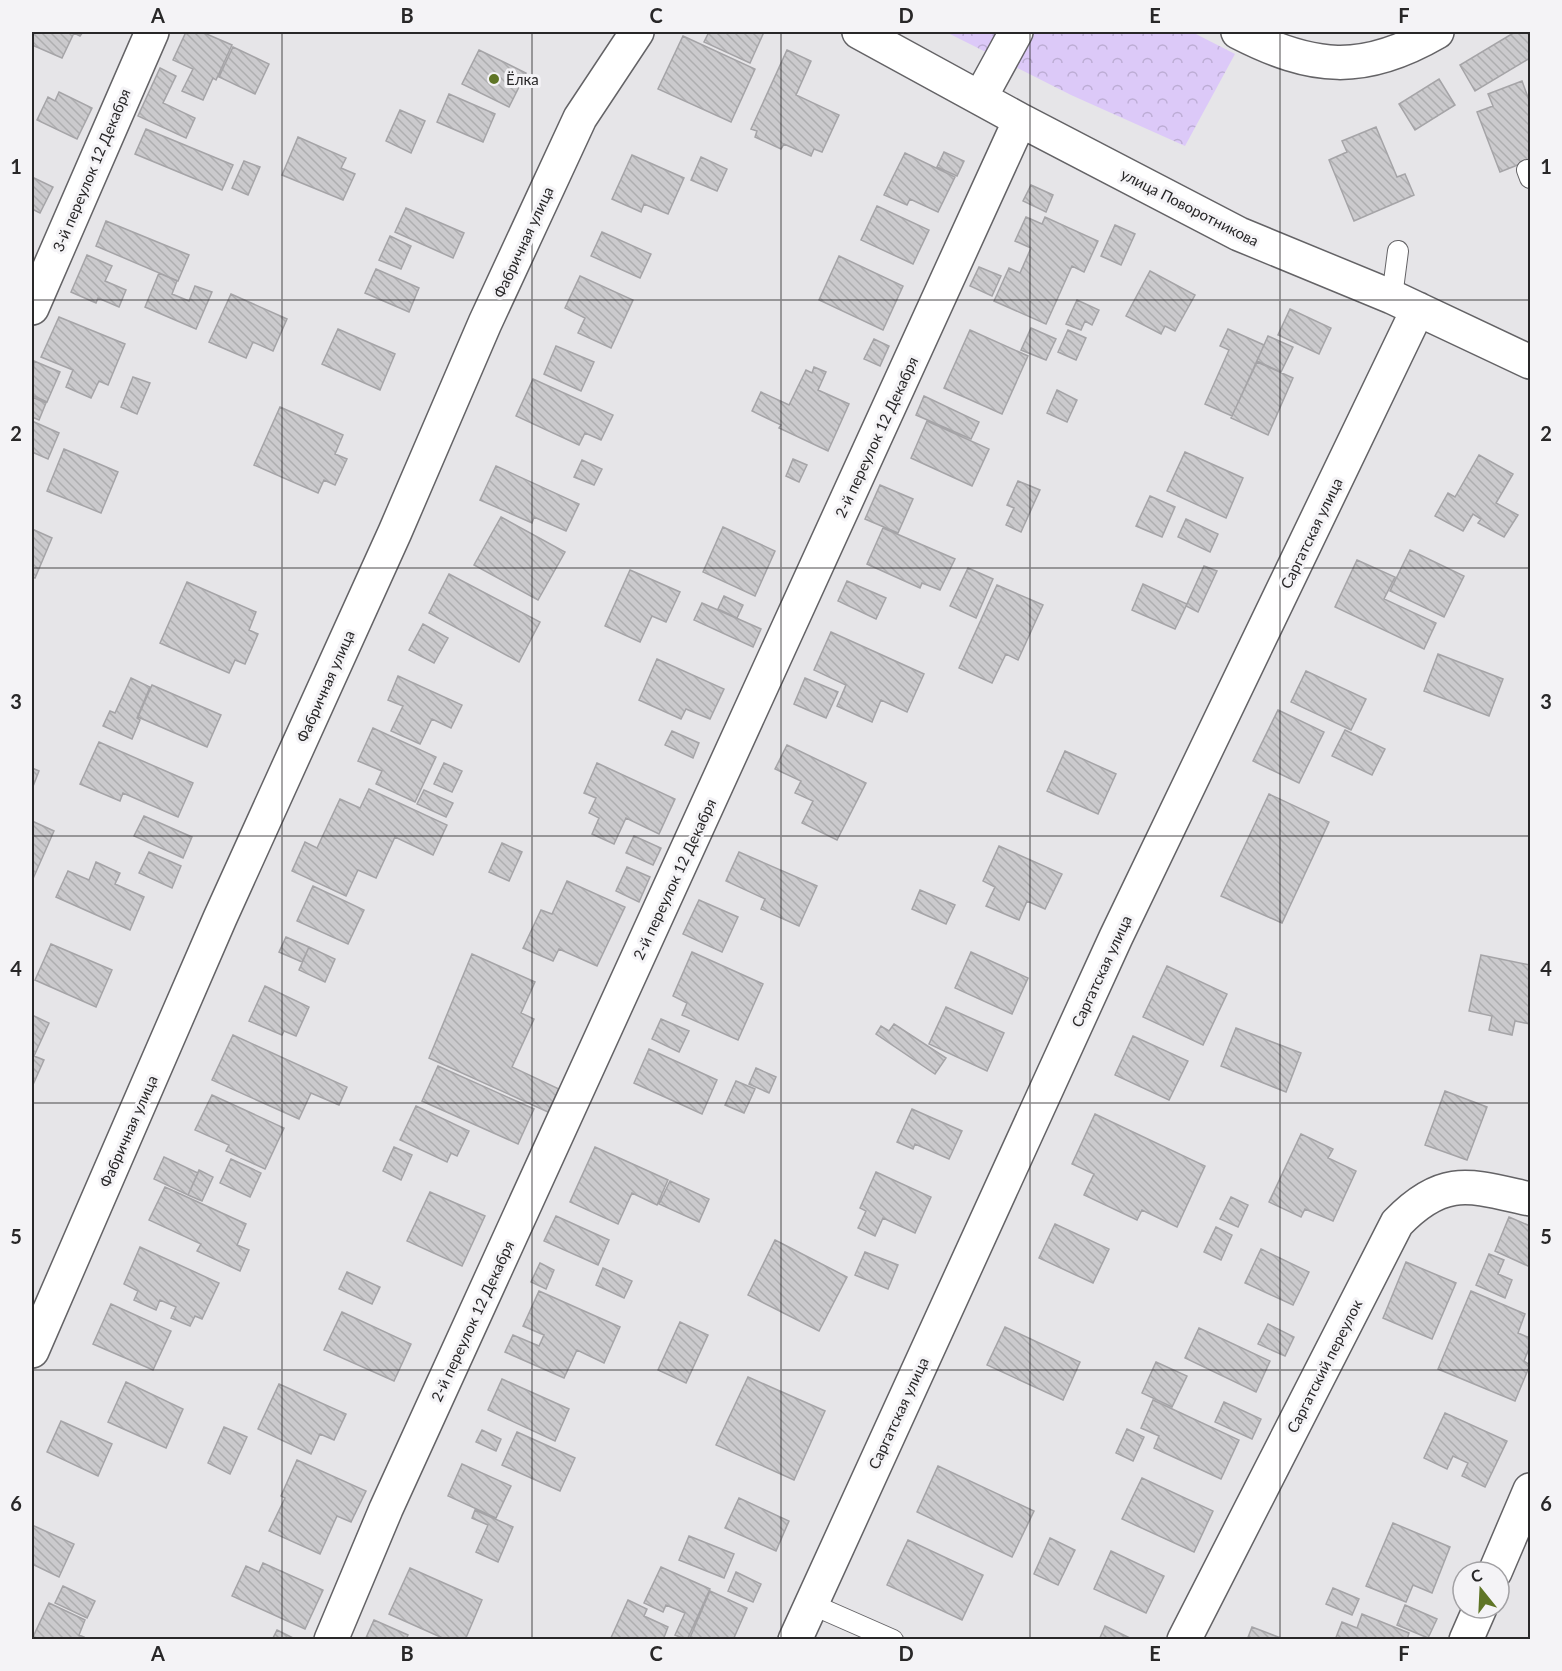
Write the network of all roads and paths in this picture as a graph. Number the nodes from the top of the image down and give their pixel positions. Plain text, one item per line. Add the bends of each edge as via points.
1 (152, 32) edge
2 (637, 32) edge
3 (859, 32) edge
4 (1016, 32) edge
5 (1238, 32) edge
6 (1437, 32) edge
7 (980, 98) junction
8 (1020, 120) junction
9 (1398, 251) dead end
10 (1405, 303) junction
11 (32, 308) edge
12 (1530, 362) edge
13 (1530, 1199) edge
14 (32, 1352) edge
15 (1530, 1490) edge
16 (1501, 1560) edge
17 (811, 1604) junction
18 (1475, 1620) edge
19 (331, 1640) edge
20 (795, 1640) edge
21 (893, 1640) edge
22 (1184, 1640) edge
23 (1466, 1640) edge

1 - 11 street, 3-й переулок 12 Декабря
2 - 14 street, Фабричная улица via 580,118 485,323
3 - 7 street, улица Поворотникова
4 - 7 street
5 - 6 street via 1302,58 1341,64 1372,60
7 - 8 street, улица Поворотникова
8 - 10 street, улица Поворотникова via 1239,234
8 - 19 street, 2-й переулок 12 Декабря via 386,1509
9 - 10 lane
10 - 12 street, улица Поворотникова
10 - 17 street, Саргатская улица
13 - 22 street, Саргатский переулок via 1473,1186 1445,1190 1418,1201 1397,1223
15 - 16 street
17 - 20 street, Саргатская улица
17 - 21 lane
18 - 23 street

